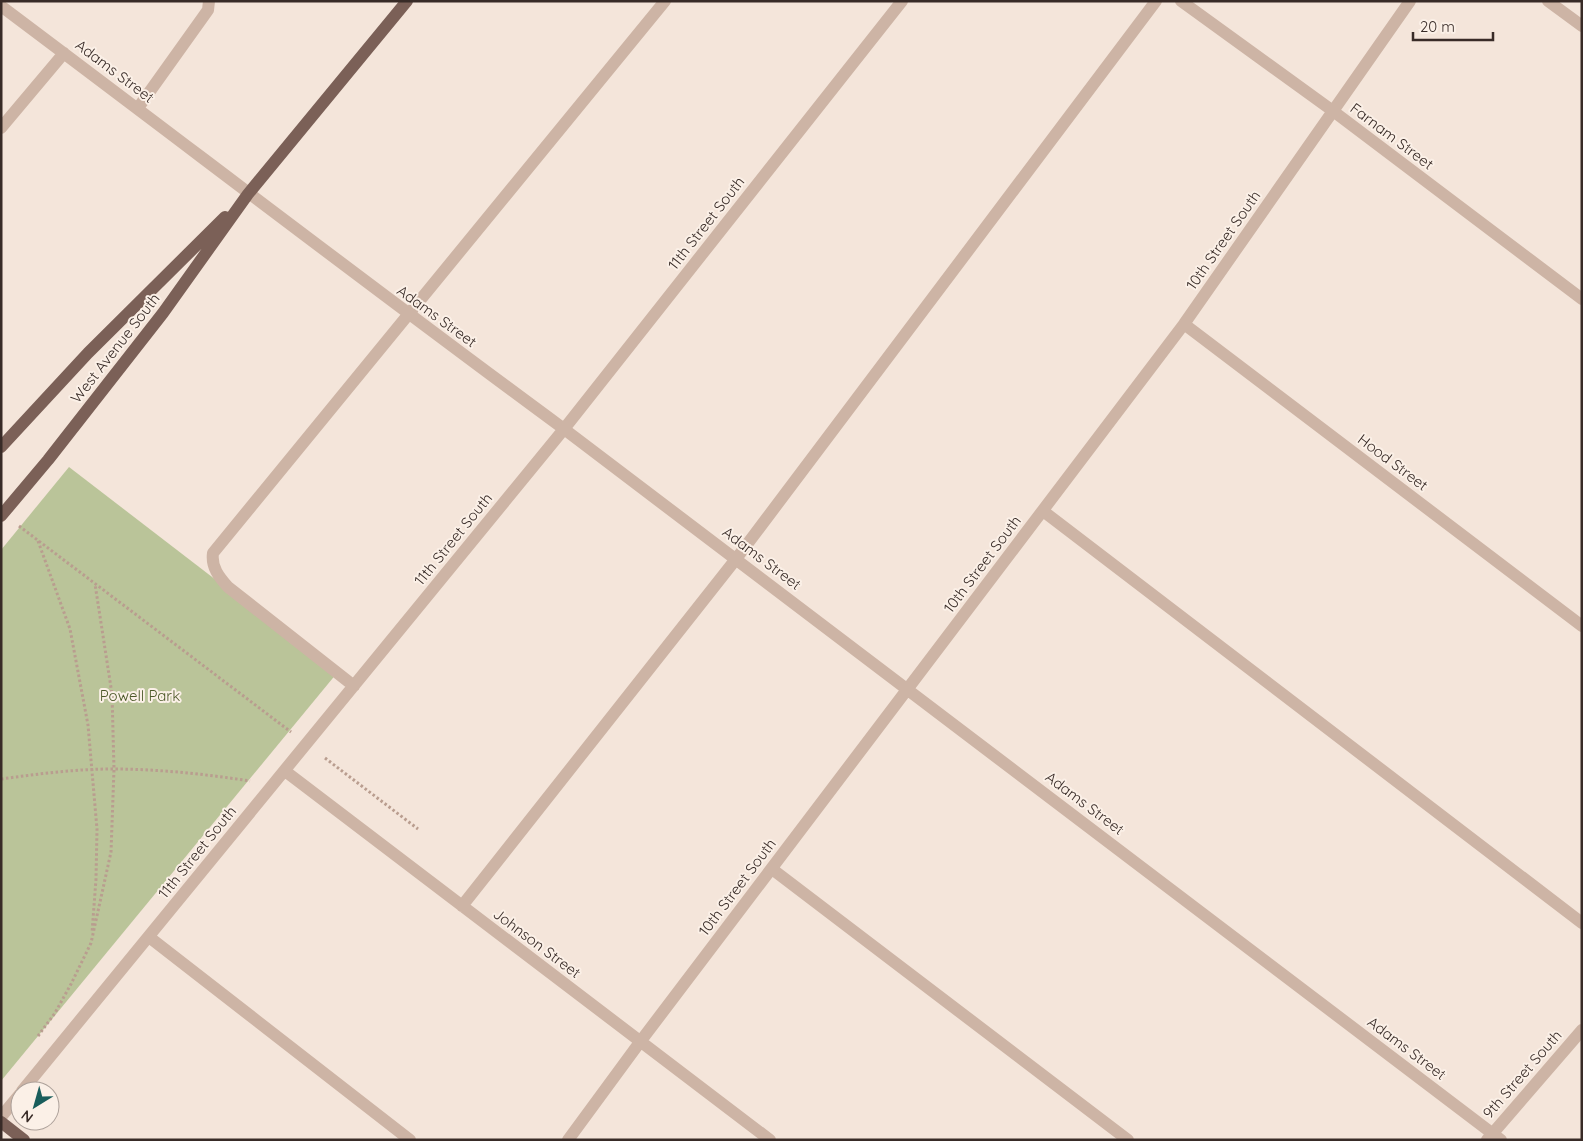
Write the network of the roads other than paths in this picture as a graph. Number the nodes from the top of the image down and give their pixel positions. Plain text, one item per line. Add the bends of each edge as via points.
1 (209, 1) edge
2 (407, 1) edge
3 (665, 1) edge
4 (902, 1) edge
5 (1156, 1) edge
6 (1181, 1) edge
7 (1410, 1) edge
8 (1548, 1) edge
9 (1, 6) edge
10 (1582, 26) edge
11 (64, 53) junction
12 (138, 108) junction
13 (1332, 111) junction
14 (1, 128) edge
15 (248, 194) junction
16 (1582, 299) edge
17 (408, 315) junction
18 (1184, 324) junction
19 (564, 429) junction
20 (1, 447) edge
21 (1043, 510) junction
22 (2, 515) edge
23 (736, 559) junction
24 (1582, 626) edge
25 (354, 686) junction
26 (908, 689) junction
27 (284, 771) junction
28 (772, 869) junction
29 (462, 906) junction
30 (1582, 923) edge
31 (149, 937) junction
32 (1582, 1030) edge
33 (640, 1042) junction
34 (30, 1081) edge
35 (10, 1106) edge
36 (1, 1117) edge
37 (1, 1122) edge
38 (394, 1135) edge
39 (1493, 1138) edge
40 (24, 1140) edge
41 (410, 1140) edge
42 (568, 1140) edge
43 (770, 1140) edge
44 (1128, 1140) edge

1 - 12 street via 208,10
2 - 15 main road, West Avenue South
3 - 17 street
4 - 19 street, 11th Street South
5 - 23 street
6 - 13 street, Farnam Street
7 - 13 street, 10th Street South
8 - 10 street
9 - 11 street, Adams Street
11 - 12 street, Adams Street
11 - 14 street
12 - 15 street, Adams Street
13 - 16 street, Farnam Street
13 - 18 street, 10th Street South
15 - 17 street, Adams Street
15 - 20 main road, West Avenue South via 88,353
15 - 22 main road, West Avenue South via 163,313
17 - 19 street, Adams Street
17 - 25 street via 212,557 214,568 228,587
18 - 21 street, 10th Street South
18 - 24 street, Hood Street
19 - 23 street, Adams Street
19 - 25 street, 11th Street South
21 - 26 street, 10th Street South
21 - 30 street
23 - 26 street, Adams Street
23 - 29 street
25 - 27 street, 11th Street South
26 - 28 street, 10th Street South
26 - 39 street, Adams Street
27 - 29 street, Johnson Street
27 - 31 street, 11th Street South
28 - 33 street, 10th Street South
28 - 44 street
29 - 33 street, Johnson Street
31 - 34 street, 11th Street South
31 - 38 street
32 - 39 street, 9th Street South
33 - 42 street, 10th Street South
33 - 43 street, Johnson Street
35 - 36 street, 11th Street South
37 - 40 main road
38 - 41 street

